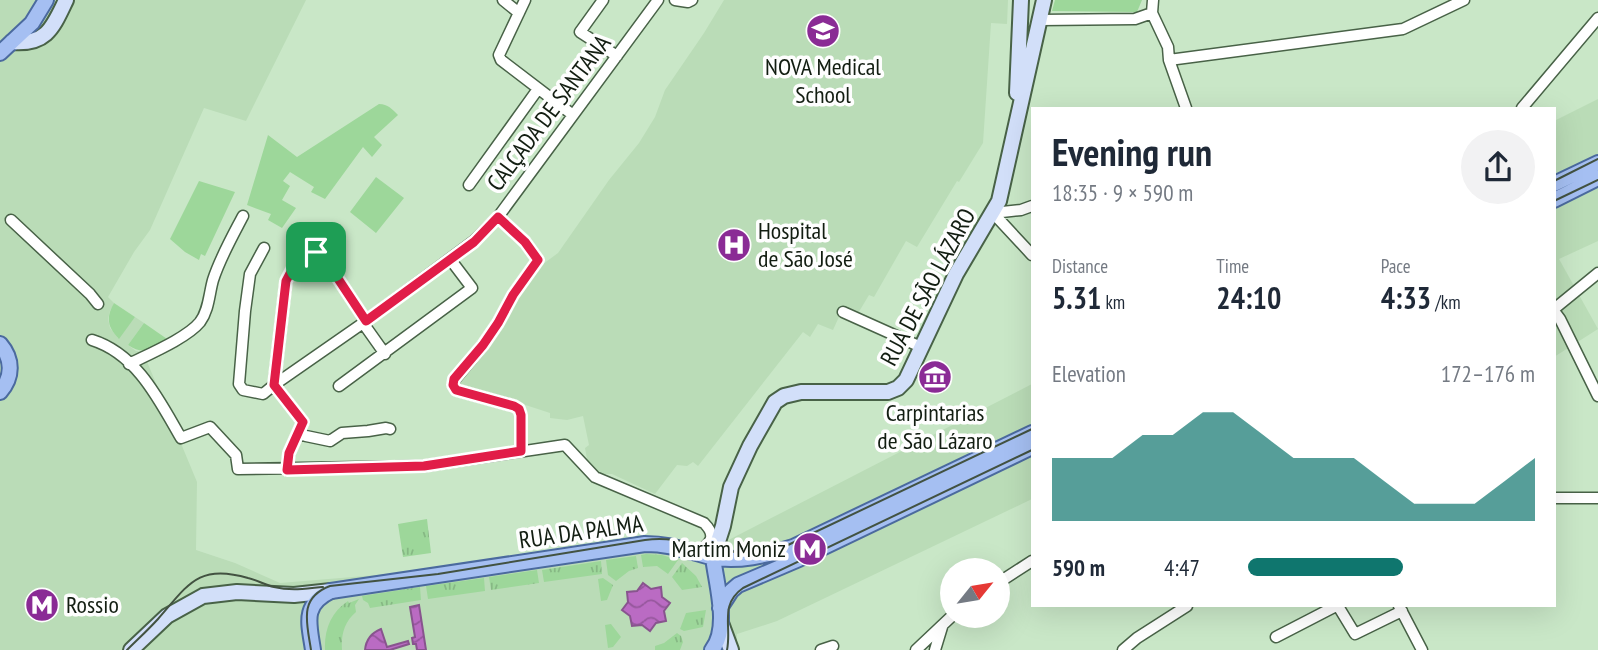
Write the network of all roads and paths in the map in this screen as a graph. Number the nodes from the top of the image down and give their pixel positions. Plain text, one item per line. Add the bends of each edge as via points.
1 (46, 0) edge
2 (66, 0) edge
3 (503, 0) edge
4 (525, 0) edge
5 (603, 0) edge
6 (659, 0) edge
7 (675, 0) edge
8 (692, 0) edge
9 (1021, 0) edge
10 (1044, 0) edge
11 (1153, 0) edge
12 (1464, 0) edge
13 (519, 13) junction
14 (1152, 13) junction
15 (1598, 18) edge
16 (1040, 20) junction
17 (6, 40) edge
18 (0, 53) edge
19 (617, 56) junction
20 (1169, 60) junction
21 (538, 89) junction
22 (1186, 107) edge
23 (1523, 107) edge
24 (573, 115) junction
25 (1016, 127) junction
26 (1598, 163) edge
27 (1598, 178) edge
28 (1556, 183) edge
29 (469, 185) dead end
30 (1556, 199) edge
31 (1031, 206) edge
32 (993, 213) junction
33 (243, 216) dead end
34 (498, 217) junction
35 (11, 220) dead end
36 (264, 248) dead end
37 (1031, 254) edge
38 (450, 259) junction
39 (1597, 275) edge
40 (98, 304) dead end
41 (1556, 308) edge
42 (844, 312) dead end
43 (1556, 313) edge
44 (365, 322) junction
45 (92, 340) dead end
46 (0, 345) edge
47 (921, 347) junction
48 (385, 354) junction
49 (129, 364) junction
50 (274, 385) junction
51 (339, 386) dead end
52 (0, 392) edge
53 (1598, 396) edge
54 (390, 429) dead end
55 (298, 433) junction
56 (1031, 433) edge
57 (1031, 447) edge
58 (521, 451) junction
59 (287, 470) junction
60 (1556, 498) edge
61 (1598, 498) edge
62 (698, 552) junction
63 (713, 557) junction
64 (1031, 562) edge
65 (1010, 575) edge
66 (331, 591) junction
67 (1183, 607) edge
68 (1335, 607) edge
69 (1338, 607) edge
70 (1400, 608) edge
71 (721, 615) junction
72 (940, 628) edge
73 (941, 628) edge
74 (1276, 637) dead end
75 (833, 646) dead end
76 (131, 650) edge
77 (313, 650) edge
78 (712, 650) edge
79 (730, 650) edge
80 (821, 650) edge
81 (916, 650) edge
82 (935, 650) edge
83 (1123, 650) edge
84 (1422, 650) edge

1 - 17 main road via 32,23
2 - 17 street via 46,35 22,43
3 - 13 street
4 - 13 street
5 - 19 street via 580,32
6 - 19 street, CALÇADA DE SANTANA
7 - 8 street
9 - 25 street
10 - 16 street, RUA DE SÃO LÁZARO
11 - 14 street
12 - 20 street via 1403,29
13 - 21 street via 499,55
14 - 16 street via 1135,19
14 - 20 street
15 - 23 street
16 - 25 street, RUA DE SÃO LÁZARO
17 - 18 main road
19 - 24 street, CALÇADA DE SANTANA
20 - 22 street
21 - 24 street
21 - 29 street
24 - 34 street, CALÇADA DE SANTANA
25 - 32 street, RUA DE SÃO LÁZARO
26 - 28 main road
27 - 30 main road
31 - 32 street
32 - 37 street
32 - 47 street, RUA DE SÃO LÁZARO via 955,276
33 - 49 street via 220,260 199,323 177,340
34 - 38 street, CALÇADA DE SANTANA
34 - 58 street via 538,260 483,345 454,379 454,387 519,409
35 - 40 street
36 - 50 street via 250,274 239,384 243,390 263,394
38 - 44 street, CALÇADA DE SANTANA
38 - 48 street via 472,288
39 - 41 street
42 - 47 street
43 - 53 street
44 - 48 street
44 - 50 street, CALÇADA DE SANTANA
44 - 50 street via 325,259 306,251 286,281
45 - 49 street
46 - 52 main road via 10,365
47 - 63 street, RUA DE SÃO LÁZARO via 906,380 892,391 801,392 775,402 731,487
48 - 51 street
49 - 59 street via 149,383 181,438 210,427 236,455 238,469
50 - 55 street via 303,422
54 - 55 street via 342,433 330,441
55 - 59 street
56 - 63 main road, RUA DA PALMA via 793,547 758,557
57 - 71 main road via 738,585
58 - 59 street via 424,466
58 - 62 street via 565,445 595,477 704,523 711,538
60 - 61 street
62 - 63 main road, RUA DA PALMA
62 - 66 main road, RUA DA PALMA via 646,544
63 - 71 main road
64 - 65 street
66 - 76 street, RUA DA PALMA via 202,596 167,616
66 - 77 main road via 321,596 309,613
67 - 83 street
68 - 74 street
69 - 70 street via 1355,634
70 - 84 street
71 - 78 main road via 720,636
71 - 79 street
72 - 81 street
73 - 82 street
75 - 80 street

